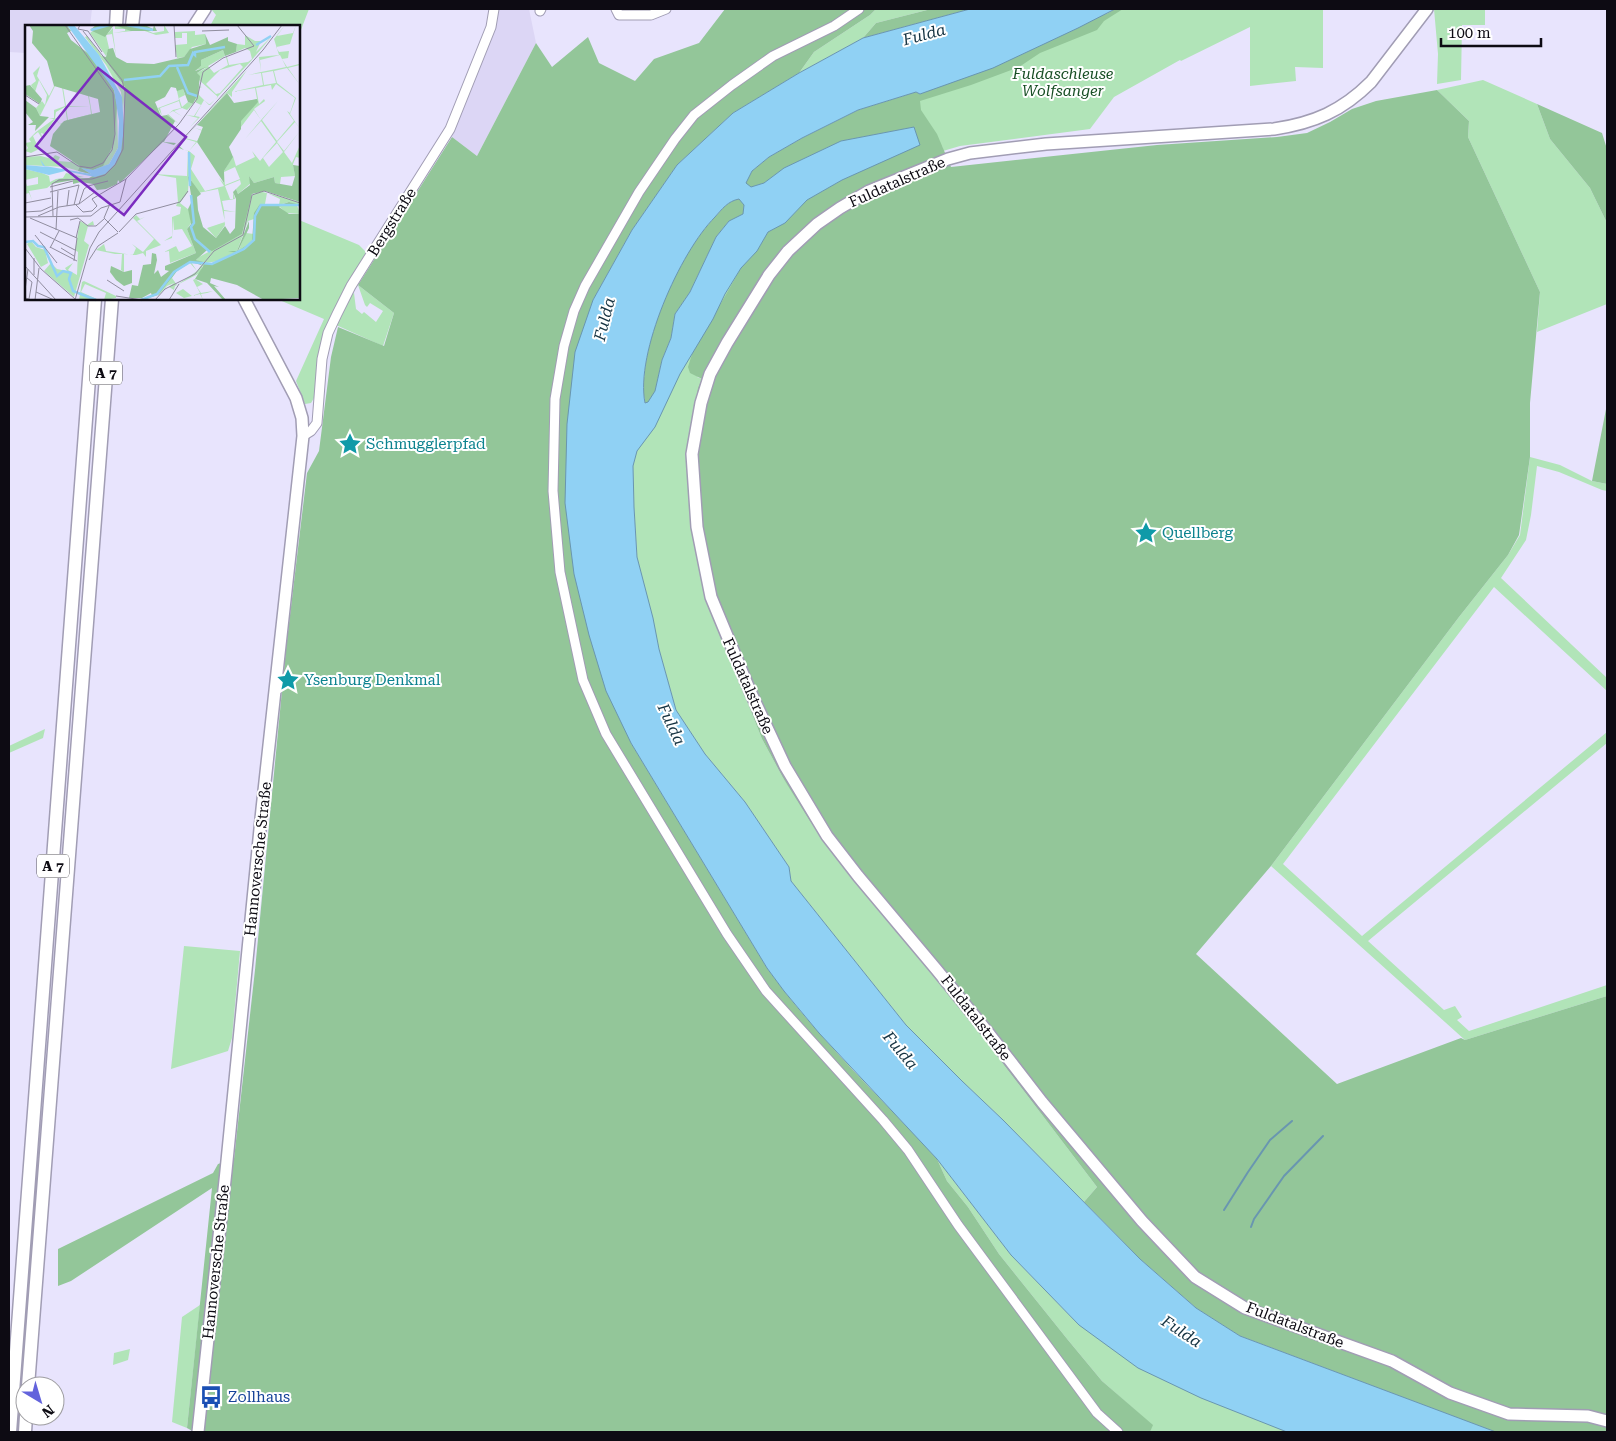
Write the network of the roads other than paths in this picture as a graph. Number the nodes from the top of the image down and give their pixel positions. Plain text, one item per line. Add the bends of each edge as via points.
1 (117, 9) edge
2 (134, 9) edge
3 (205, 9) edge
4 (494, 9) edge
5 (616, 9) edge
6 (666, 9) edge
7 (859, 9) edge
8 (1427, 9) edge
9 (116, 25) edge
10 (132, 25) edge
11 (195, 25) edge
12 (95, 300) edge
13 (112, 300) edge
14 (245, 300) edge
15 (303, 436) junction
16 (29, 1376) edge
17 (1607, 1420) edge
18 (10, 1432) edge
19 (198, 1432) edge
20 (1118, 1432) edge

1 - 9 highway
2 - 10 highway
3 - 11 main road
4 - 15 street, Bergstraße via 491,27 450,129 351,286 328,333 322,359 317,423
5 - 6 street via 619,15 651,15
7 - 20 street via 834,26 773,56 694,115 639,192 585,286 564,346 555,399 553,491 560,572 583,680 606,734 727,934 766,991 908,1150 958,1225 1096,1413
8 - 17 main road, Fuldatalstraße via 1362,91 1345,105 1310,122 1274,129 1046,144 970,153 883,185 828,216 778,262 710,374 692,454 697,527 711,597 727,639 785,766 827,836 1048,1110 1142,1221 1195,1277 1246,1308 1392,1361 1450,1393 1510,1414 1588,1416
12 - 18 highway, A 7
13 - 16 highway, A 7
14 - 15 main road, Hannoversche Straße via 296,398
15 - 19 main road, Hannoversche Straße

